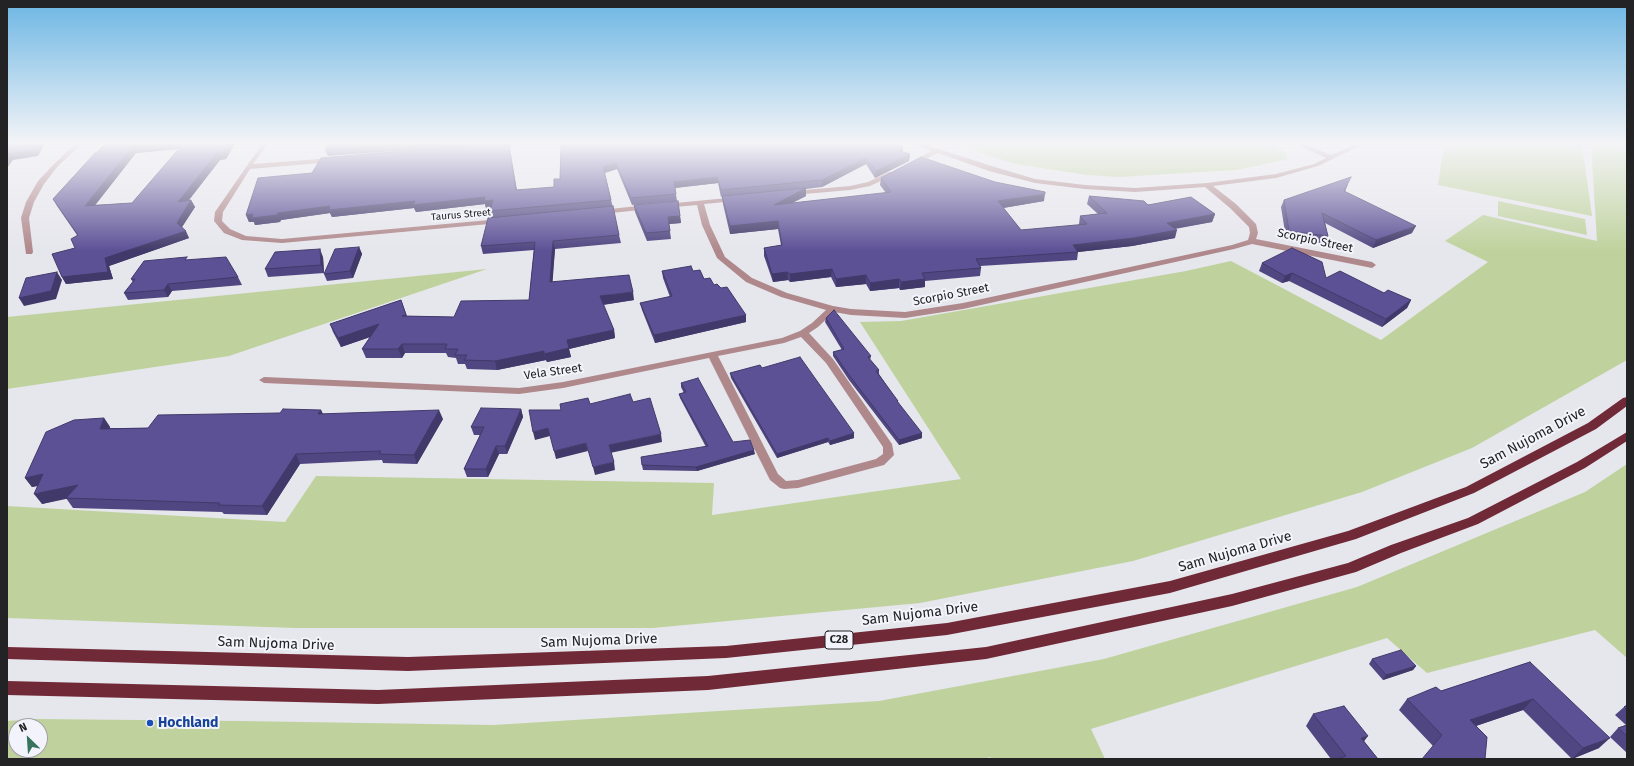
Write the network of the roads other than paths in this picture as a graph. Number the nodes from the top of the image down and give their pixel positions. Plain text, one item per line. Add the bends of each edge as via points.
1 (44, 180) edge
2 (240, 180) edge
3 (881, 180) edge
4 (1031, 180) edge
5 (1243, 180) edge
6 (1207, 185) junction
7 (787, 194) edge
8 (739, 199) edge
9 (700, 202) junction
10 (589, 213) edge
11 (510, 220) edge
12 (1252, 241) junction
13 (29, 252) dead end
14 (1372, 265) dead end
15 (832, 309) junction
16 (802, 333) junction
17 (713, 356) junction
18 (264, 380) dead end
19 (1627, 401) edge
20 (1627, 436) edge
21 (7, 653) edge
22 (7, 688) edge

1 - 13 street via 30,202 25,218
2 - 11 street, Taurus Street via 219,212 218,222 226,231 245,238 282,241
3 - 7 street via 863,185
4 - 6 street via 1135,190
5 - 6 street
6 - 12 street via 1252,226
8 - 9 street
9 - 10 street
9 - 15 street, Scorpio Street via 715,247 721,258 732,268 749,280 784,295
12 - 14 street, Scorpio Street
12 - 15 street, Scorpio Street via 934,311 890,316
15 - 16 street, Vela Street
16 - 17 street, Vela Street via 784,340
16 - 17 street via 830,361 888,447 889,455 880,462 798,484 784,485 774,477
17 - 18 street, Vela Street via 519,391
19 - 21 highway, Sam Nujoma Drive / C28 via 1592,426 1470,490 1351,535 1170,587 947,629 726,652 408,664
20 - 22 highway via 1581,465 1473,521 1352,568 1232,600 986,653 708,683 378,697

